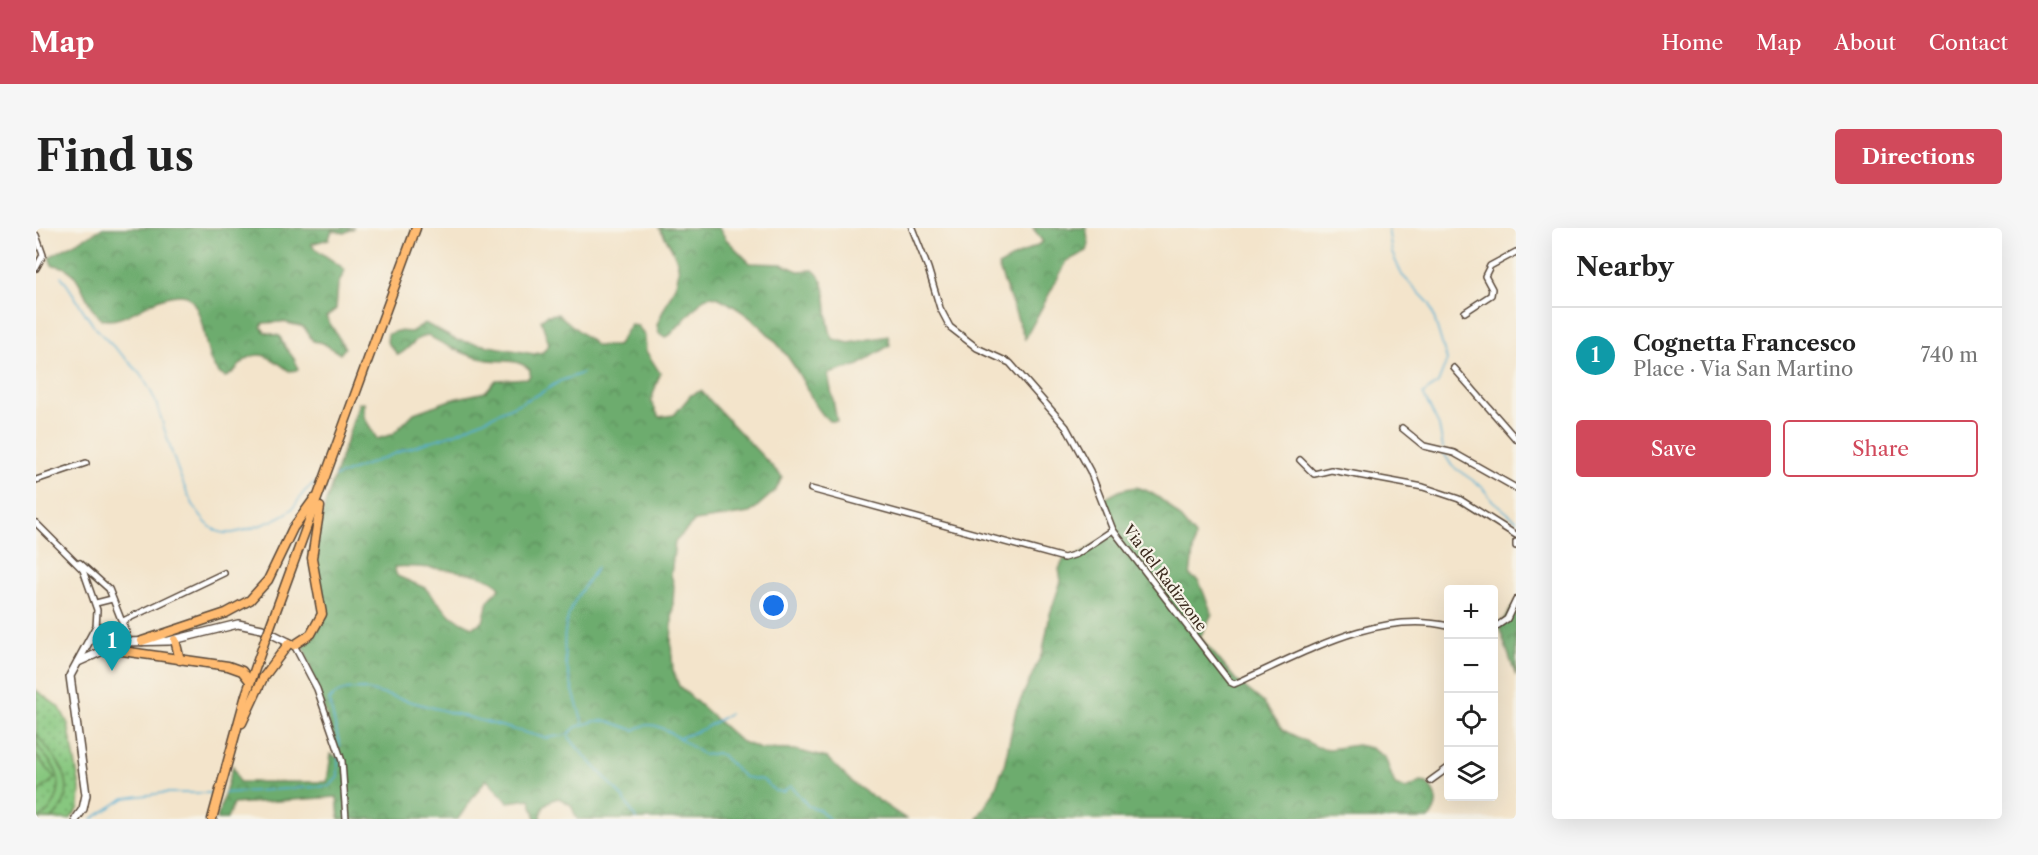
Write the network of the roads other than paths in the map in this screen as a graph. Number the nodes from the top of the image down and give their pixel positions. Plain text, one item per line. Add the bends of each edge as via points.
1 (416, 228) edge
2 (912, 228) edge
3 (36, 235) edge
4 (1516, 252) edge
5 (36, 268) edge
6 (1465, 312) dead end
7 (1454, 368) dead end
8 (1402, 428) dead end
9 (1516, 439) edge
10 (334, 453) junction
11 (1300, 460) dead end
12 (86, 463) dead end
13 (36, 480) edge
14 (322, 486) junction
15 (1516, 488) edge
16 (811, 489) dead end
17 (36, 523) edge
18 (1113, 530) junction
19 (1516, 535) edge
20 (76, 560) junction
21 (224, 573) dead end
22 (112, 599) junction
23 (1516, 600) edge
24 (96, 603) junction
25 (98, 615) junction
26 (123, 621) junction
27 (1498, 625) edge
28 (1444, 626) edge
29 (107, 627) junction
30 (96, 628) junction
31 (126, 632) dead end
32 (114, 633) junction
33 (90, 636) junction
34 (175, 640) junction
35 (129, 641) junction
36 (142, 641) junction
37 (291, 644) junction
38 (106, 649) junction
39 (180, 660) junction
40 (76, 663) junction
41 (250, 681) junction
42 (1444, 771) edge
43 (223, 777) junction
44 (1430, 781) dead end
45 (76, 819) edge
46 (212, 819) edge
47 (346, 819) edge

1 - 10 main road
2 - 18 street, Via del Radizzone via 950,327 977,348 1010,363 1066,427 1090,471
3 - 5 street via 43,255
4 - 6 street via 1490,266 1485,276 1491,295
7 - 9 street
8 - 15 street via 1424,446 1454,453
10 - 14 main road
10 - 37 main road via 336,460 320,507 312,549 322,615 311,634
11 - 19 street via 1314,474 1330,470 1425,487 1459,499
12 - 13 street
14 - 36 main road via 293,528 268,580 250,600 228,612
14 - 41 main road, bridge
16 - 18 street via 1065,558
17 - 20 street
18 - 28 street, Via del Radizzone via 1234,684 1376,626 1402,622
20 - 22 street via 109,589
20 - 24 street
21 - 26 street
22 - 24 street
22 - 26 street
23 - 27 street via 1507,619
24 - 25 street
25 - 29 street
25 - 30 street
26 - 31 street
29 - 30 street
29 - 32 street
30 - 33 street
32 - 35 street
32 - 38 street
33 - 38 street via 92,646
33 - 40 street
34 - 36 street
34 - 37 street via 243,624
34 - 39 main road
35 - 36 street
35 - 38 street
37 - 43 main road via 260,683
37 - 47 street via 317,689 340,759
38 - 39 main road
38 - 40 street
39 - 41 main road via 230,666 242,671
40 - 45 street via 69,683 86,795
41 - 43 main road
42 - 44 street
43 - 46 main road

